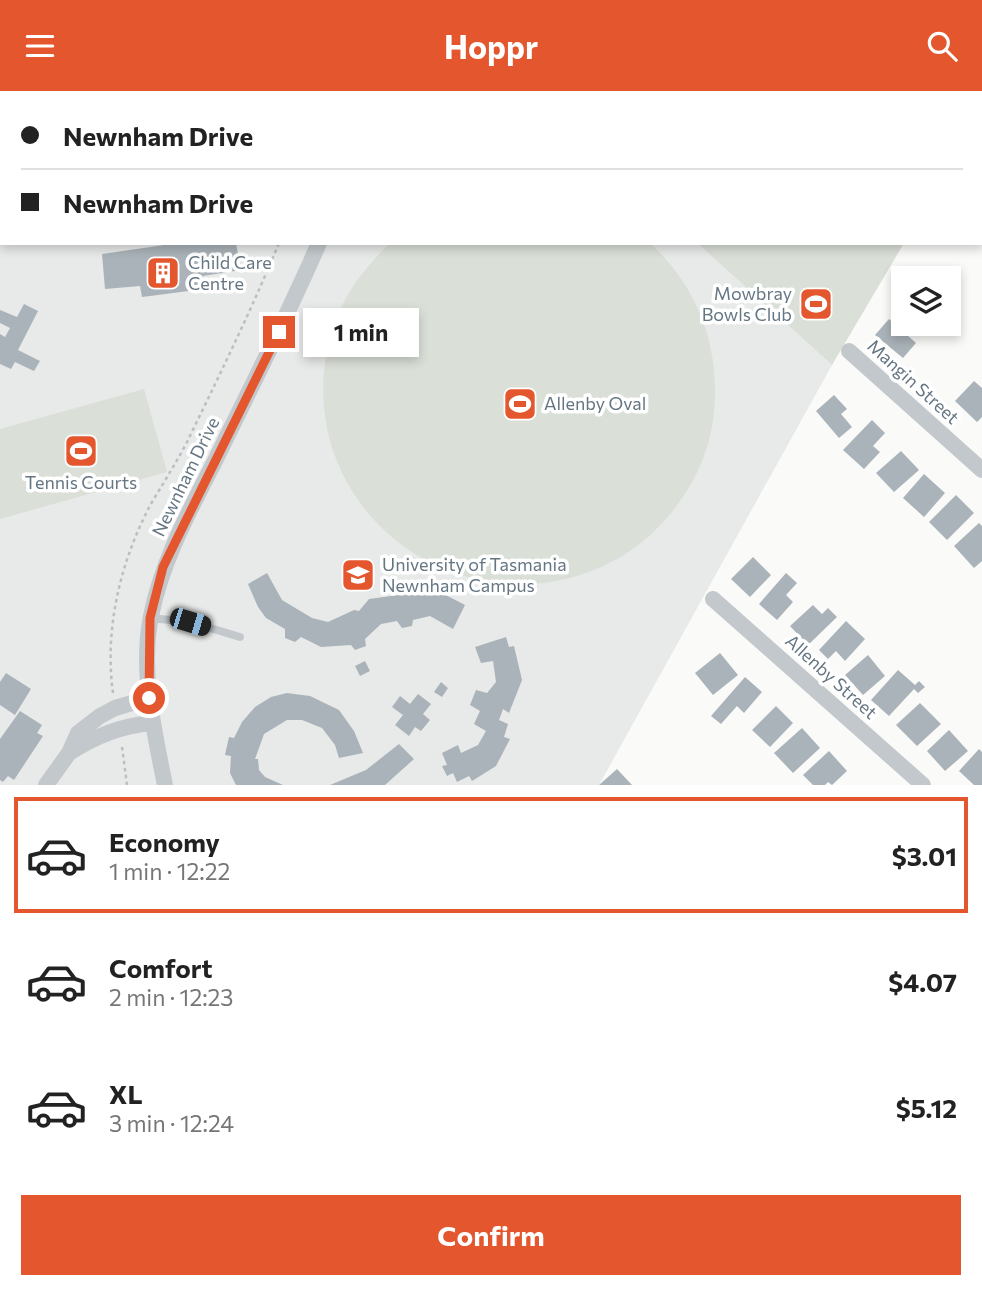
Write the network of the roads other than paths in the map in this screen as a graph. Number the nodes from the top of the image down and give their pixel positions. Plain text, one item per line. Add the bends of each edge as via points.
1 (319, 245) edge
2 (849, 351) dead end
3 (982, 470) edge
4 (713, 599) dead end
5 (150, 618) junction
6 (240, 637) dead end
7 (149, 698) junction
8 (152, 723) junction
9 (69, 753) junction
10 (46, 785) edge
11 (165, 785) edge
12 (923, 785) edge

1 - 5 street, Newnham Drive via 163,567
2 - 3 street, Mangin Street
4 - 12 street, Allenby Street
5 - 6 lane via 190,622
5 - 7 street, Newnham Drive
7 - 8 street, Newnham Drive
7 - 9 street via 100,716 78,733
8 - 9 street via 105,732
8 - 11 street, Newnham Drive
9 - 10 street

